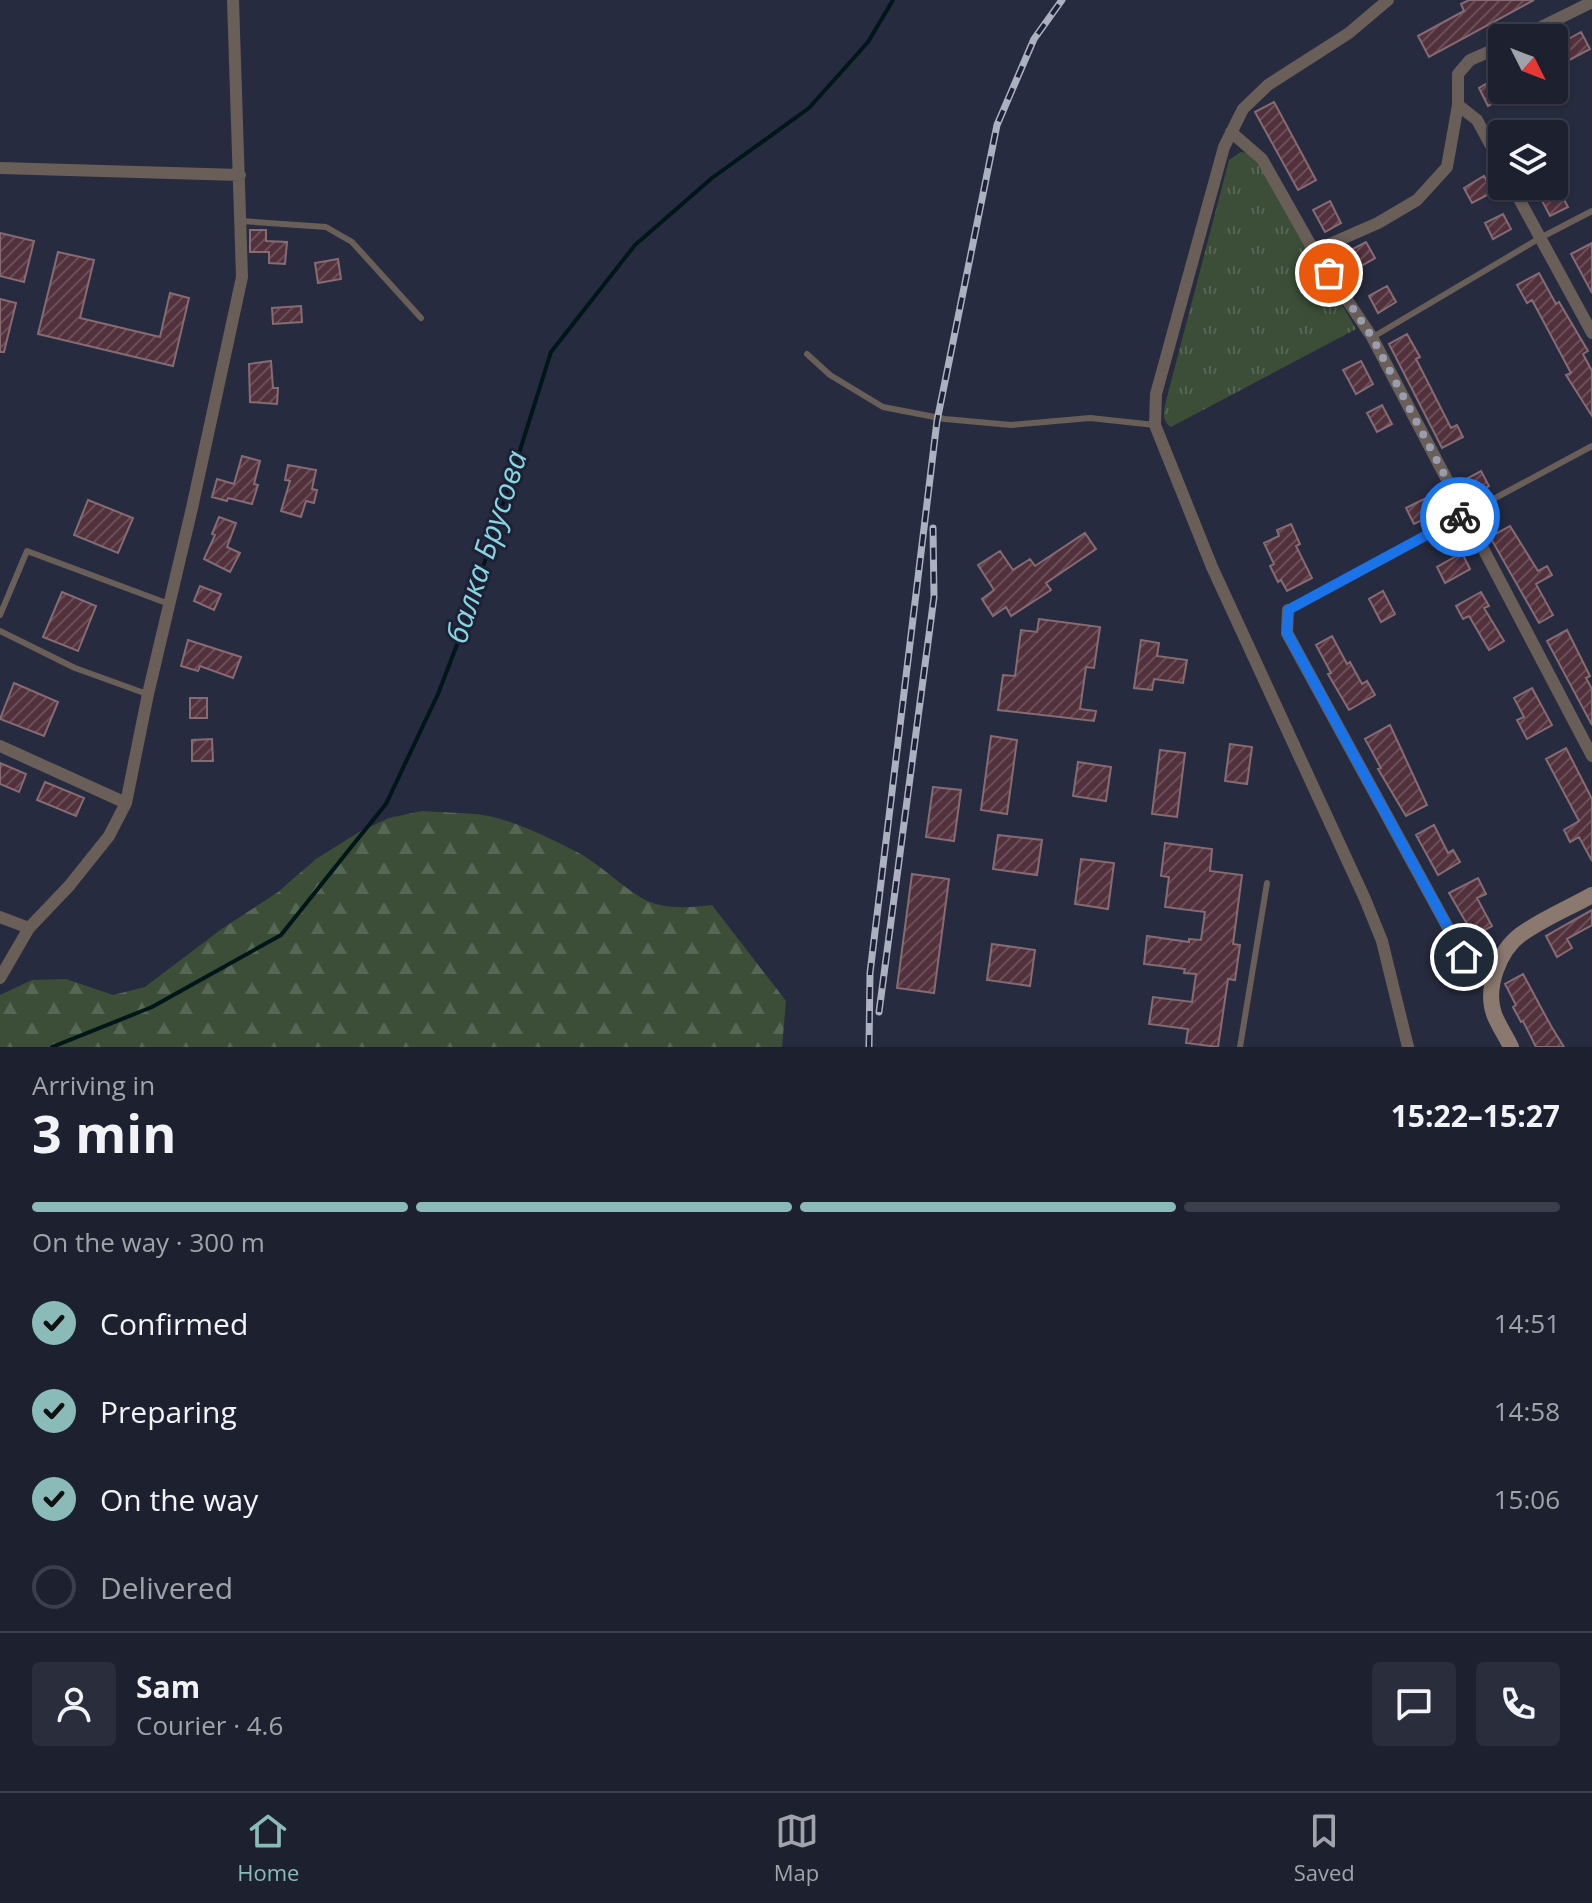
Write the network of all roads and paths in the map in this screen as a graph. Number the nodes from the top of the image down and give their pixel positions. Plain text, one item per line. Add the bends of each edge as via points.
1 (233, 0) edge
2 (1388, 0) edge
3 (1592, 2) edge
4 (1547, 24) edge
5 (1488, 52) edge
6 (1458, 105) junction
7 (1231, 132) junction
8 (1488, 140) edge
9 (0, 168) edge
10 (240, 175) junction
11 (1520, 200) edge
12 (1592, 211) edge
13 (241, 221) junction
14 (1540, 238) junction
15 (1314, 251) junction
16 (421, 318) dead end
17 (1592, 333) edge
18 (1372, 337) junction
19 (807, 354) dead end
20 (1155, 425) junction
21 (1592, 446) edge
22 (1465, 514) junction
23 (169, 604) junction
24 (1288, 610) joint
25 (0, 615) edge
26 (0, 631) edge
27 (148, 694) junction
28 (0, 746) edge
29 (1592, 756) edge
30 (126, 803) junction
31 (1267, 883) dead end
32 (1592, 895) edge
33 (0, 917) edge
34 (29, 928) junction
35 (1495, 970) junction
36 (0, 978) edge
37 (1240, 1047) edge
38 (1408, 1047) edge
39 (1511, 1047) edge

1 - 10 street
2 - 7 street via 1349,33 1268,85 1243,109
3 - 4 street
5 - 6 street via 1470,60 1458,74
6 - 8 street via 1477,120
6 - 15 street via 1447,167 1417,200
7 - 15 street via 1262,159
7 - 20 street via 1156,394
9 - 10 street
10 - 13 street
11 - 14 street
12 - 14 lane
13 - 16 lane via 326,227 352,242
13 - 23 street via 242,277
14 - 17 street
14 - 18 lane
15 - 18 street
18 - 22 street
19 - 20 lane via 830,375 883,407 1011,425 1090,418
20 - 38 street via 1212,567 1365,899 1382,941
21 - 22 lane
22 - 24 lane
22 - 29 street
23 - 25 lane via 27,551
23 - 27 street
24 - 35 street via 1287,633 1464,957
26 - 27 lane via 75,668
27 - 30 street
28 - 30 street
30 - 34 street via 99,848
31 - 37 lane
32 - 35 street via 1519,936
33 - 34 street
34 - 36 street
35 - 39 street via 1493,1012

